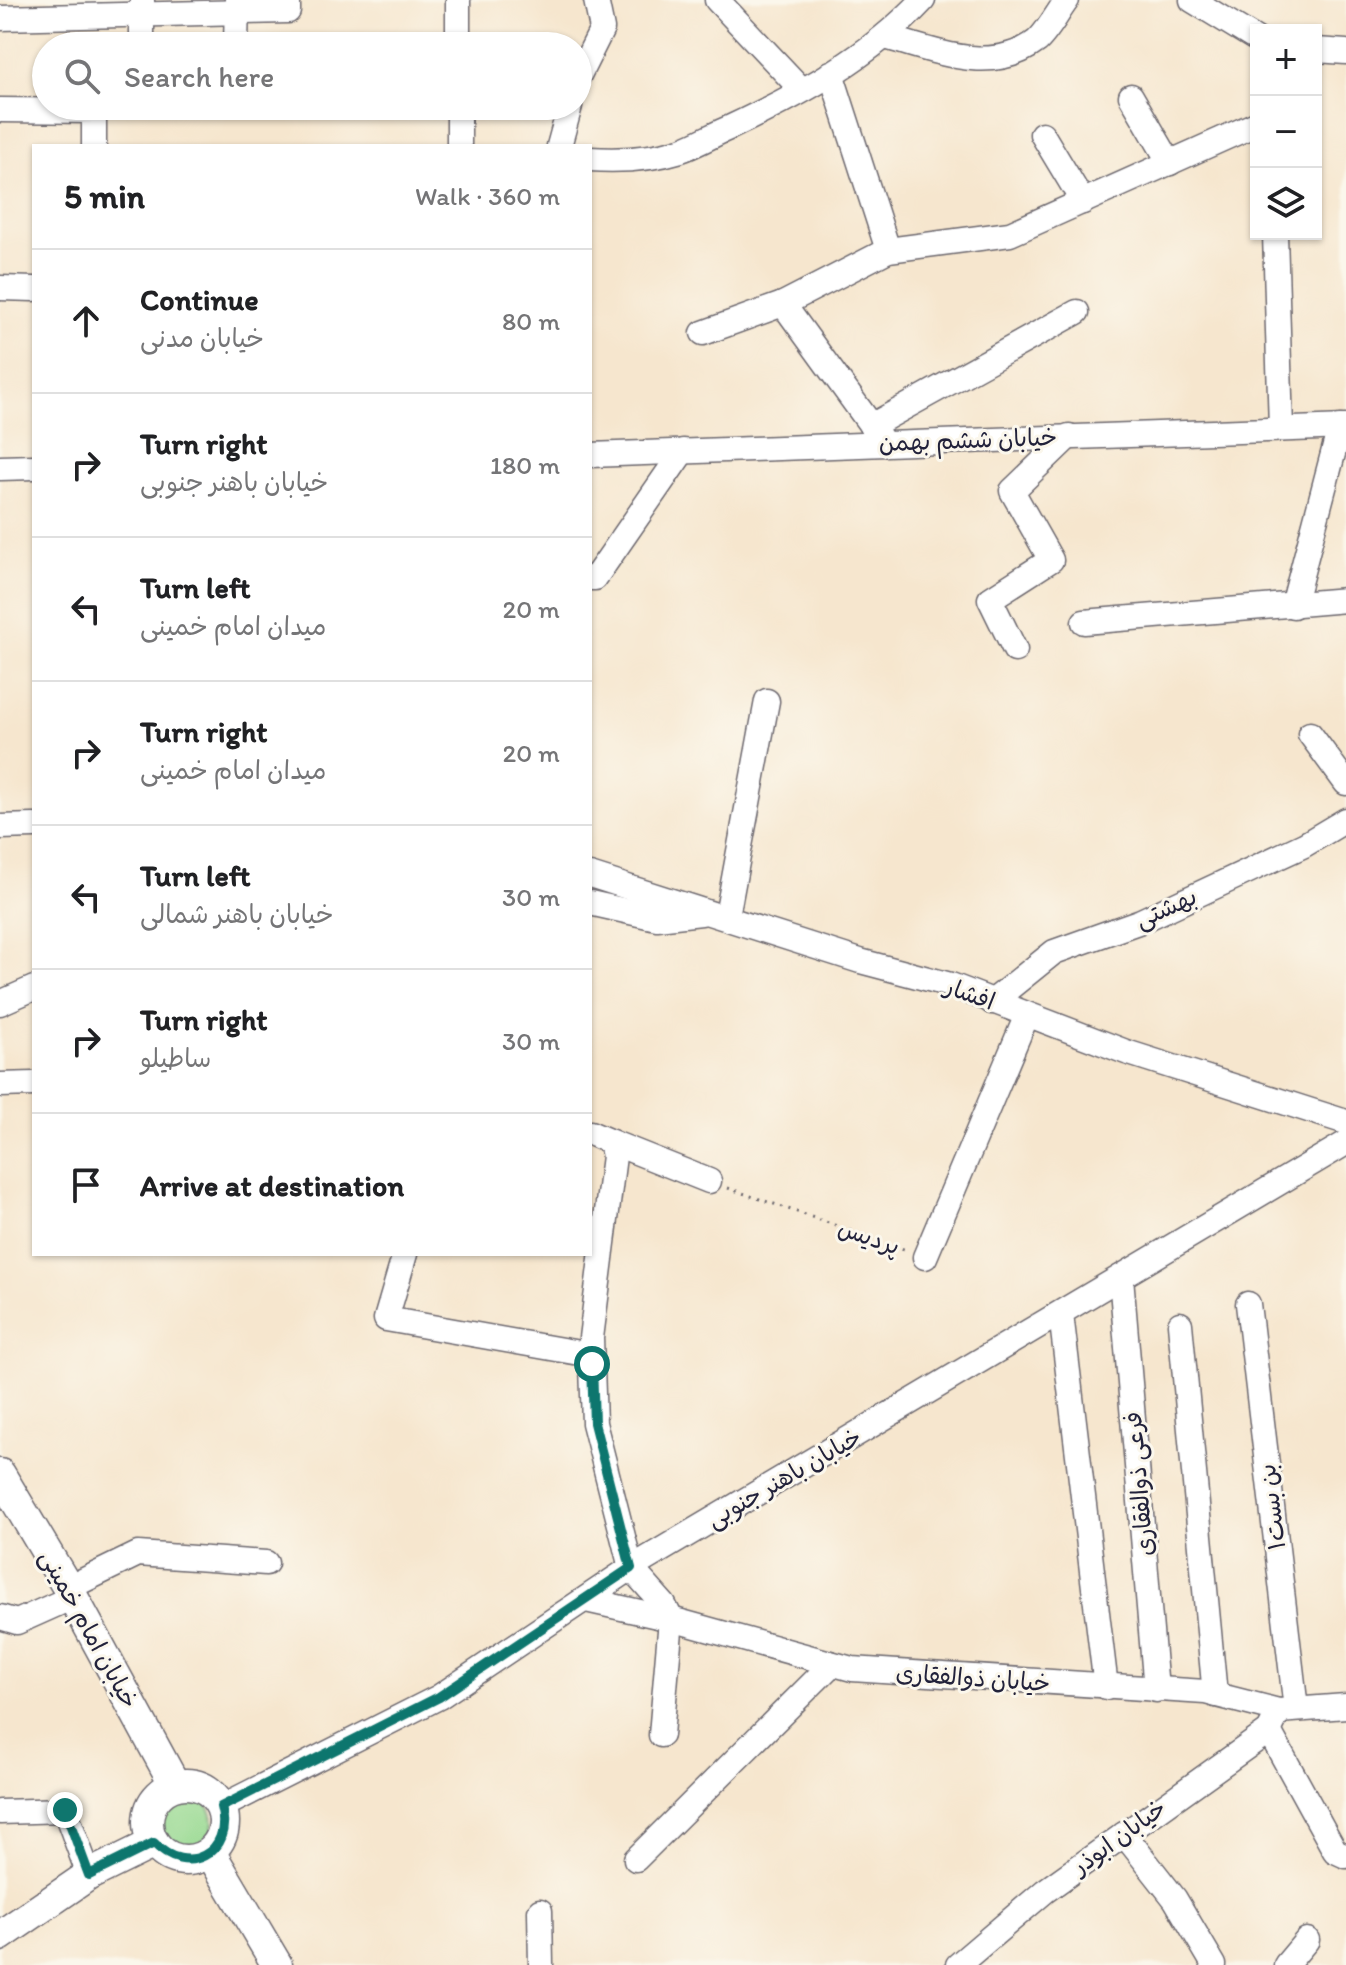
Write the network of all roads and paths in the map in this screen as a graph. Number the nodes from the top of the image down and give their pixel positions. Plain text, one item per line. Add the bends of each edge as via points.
1 (288, 0) edge
2 (458, 0) edge
3 (596, 0) edge
4 (717, 0) edge
5 (923, 0) edge
6 (1067, 0) edge
7 (1192, 0) edge
8 (237, 6) edge
9 (142, 7) edge
10 (0, 18) edge
11 (142, 32) edge
12 (236, 32) edge
13 (458, 32) edge
14 (1250, 35) edge
15 (885, 37) junction
16 (592, 49) edge
17 (1322, 50) edge
18 (1346, 52) edge
19 (831, 73) junction
20 (802, 90) junction
21 (1131, 96) dead end
22 (0, 110) edge
23 (32, 110) edge
24 (94, 120) edge
25 (459, 120) edge
26 (566, 120) edge
27 (1250, 127) edge
28 (1042, 134) dead end
29 (94, 144) edge
30 (459, 144) edge
31 (560, 144) edge
32 (592, 159) edge
33 (1170, 163) junction
34 (1083, 202) junction
35 (1275, 240) edge
36 (888, 250) junction
37 (0, 288) edge
38 (32, 289) edge
39 (783, 304) junction
40 (1077, 312) dead end
41 (703, 333) dead end
42 (1343, 427) edge
43 (1281, 428) junction
44 (878, 435) junction
45 (1069, 436) junction
46 (683, 451) junction
47 (592, 455) edge
48 (0, 468) edge
49 (32, 469) edge
50 (592, 578) edge
51 (1346, 600) edge
52 (1293, 606) junction
53 (1084, 622) dead end
54 (1015, 650) dead end
55 (767, 701) dead end
56 (1310, 734) dead end
57 (1346, 783) edge
58 (1346, 820) edge
59 (32, 826) edge
60 (0, 827) edge
61 (592, 876) edge
62 (592, 903) edge
63 (720, 914) junction
64 (32, 989) edge
65 (992, 1002) junction
66 (0, 1003) edge
67 (1027, 1015) junction
68 (32, 1084) edge
69 (0, 1085) edge
70 (1346, 1122) edge
71 (601, 1138) edge
72 (1346, 1143) edge
73 (709, 1181) joint
74 (404, 1256) edge
75 (925, 1257) joint
76 (1121, 1277) junction
77 (1248, 1304) dead end
78 (1061, 1314) junction
79 (1180, 1324) dead end
80 (591, 1355) junction
81 (0, 1474) edge
82 (266, 1563) dead end
83 (631, 1568) junction
84 (70, 1593) junction
85 (586, 1600) junction
86 (0, 1617) edge
87 (671, 1619) junction
88 (832, 1664) junction
89 (1106, 1687) junction
90 (1156, 1690) junction
91 (1215, 1695) junction
92 (1346, 1706) edge
93 (1281, 1717) junction
94 (661, 1735) dead end
95 (175, 1785) junction
96 (221, 1807) junction
97 (0, 1812) edge
98 (1124, 1834) junction
99 (154, 1843) junction
100 (210, 1852) junction
101 (1346, 1856) edge
102 (636, 1859) dead end
103 (89, 1875) junction
104 (540, 1911) dead end
105 (0, 1936) edge
106 (1307, 1940) dead end
107 (277, 1965) edge
108 (541, 1965) edge
109 (958, 1965) edge
110 (1214, 1965) edge
111 (1286, 1965) edge

1 - 8 street via 288,11
2 - 13 street
3 - 16 street via 602,29
4 - 20 street
5 - 15 street
6 - 15 street via 1037,40 993,61
7 - 14 street
8 - 9 street
8 - 12 street
9 - 10 street
9 - 11 street
15 - 19 street
17 - 18 street
19 - 20 street
19 - 36 street
20 - 32 street via 681,150 616,161
21 - 33 street
22 - 23 street
24 - 29 street
25 - 30 street
26 - 31 street
27 - 33 street
28 - 34 street
33 - 34 street
34 - 36 street via 1010,234
35 - 43 street
36 - 39 street
37 - 38 street
39 - 41 street
39 - 44 street
40 - 44 street
42 - 43 street, خیابان ششم بهمن
42 - 52 street
43 - 45 street, خیابان ششم بهمن
44 - 45 street, خیابان ششم بهمن
44 - 46 street, خیابان ششم بهمن
45 - 54 street via 1012,491 1051,560 990,599
46 - 47 street, خیابان ششم بهمن
46 - 50 street
48 - 49 street
51 - 52 street
52 - 53 street
55 - 63 street
56 - 57 street
58 - 65 street, بهشتی via 1141,921 1054,952
59 - 60 street
61 - 63 street, افشار
62 - 63 street via 657,918
63 - 65 street, افشار
64 - 66 street
65 - 67 street, افشار
67 - 70 street, افشار
67 - 75 street, پردیس
68 - 69 street
71 - 73 street
71 - 80 street via 614,1156
72 - 76 street, خیابان باهنر جنوبی
73 - 75 path, پردیس
74 - 80 street via 386,1319
76 - 78 street, خیابان باهنر جنوبی
76 - 90 street, فرعی ذوالفقاری
77 - 93 street, بن بست۱
78 - 83 street, خیابان باهنر جنوبی
78 - 89 street
79 - 91 street
80 - 83 street via 594,1423
81 - 84 main road, خیابان امام خمینی
82 - 84 street via 138,1554
83 - 85 street, خیابان باهنر جنوبی
83 - 87 street
84 - 86 street via 17,1622
84 - 95 main road, خیابان امام خمینی
85 - 87 street, خیابان ذوالفقاری
85 - 96 street, خیابان باهنر جنوبی via 439,1697
87 - 88 street, خیابان ذوالفقاری
87 - 94 street
88 - 89 street, خیابان ذوالفقاری
88 - 102 street
89 - 90 street, خیابان ذوالفقاری
90 - 91 street, خیابان ذوالفقاری
91 - 93 street, خیابان ذوالفقاری
92 - 93 street
93 - 98 street, خیابان ابوذر
93 - 101 street via 1335,1851
95 - 96 main road via 207,1790
95 - 99 main road via 153,1802 148,1830
96 - 100 main road via 224,1826
97 - 103 street via 65,1810
98 - 109 street, خیابان ابوذر via 1045,1891
98 - 110 street via 1175,1899
99 - 100 main road via 174,1859
99 - 103 main road
100 - 107 main road
103 - 105 main road
104 - 108 street
106 - 111 street

